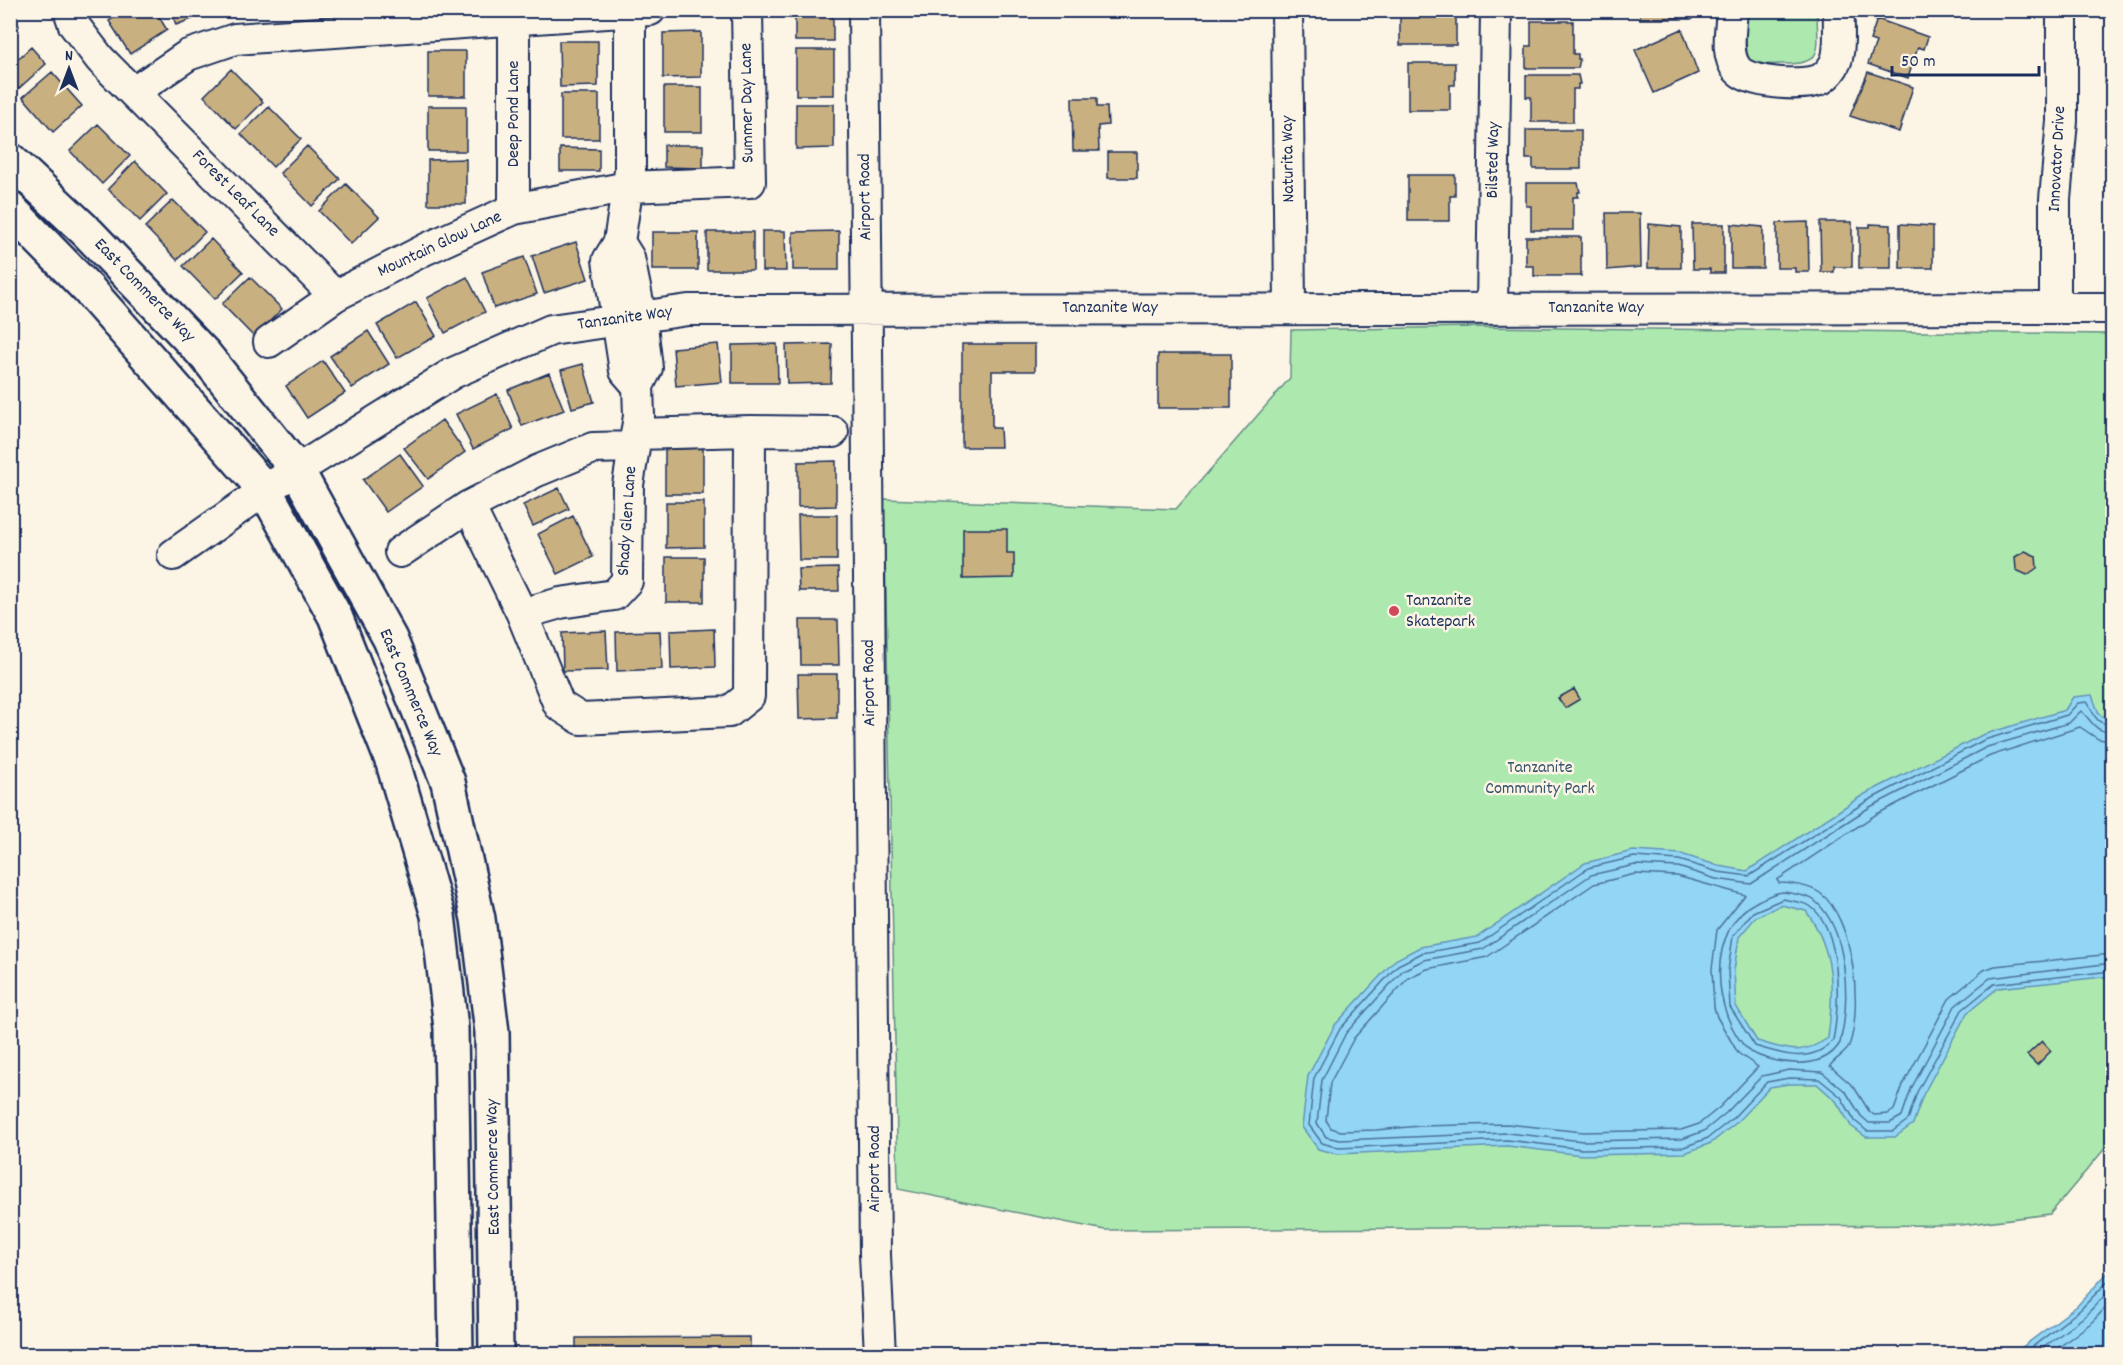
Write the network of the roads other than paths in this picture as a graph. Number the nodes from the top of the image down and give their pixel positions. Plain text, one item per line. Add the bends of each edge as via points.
1 (69, 10) edge
2 (747, 10) edge
3 (864, 10) edge
4 (1287, 10) edge
5 (1496, 10) edge
6 (1732, 10) edge
7 (1839, 10) edge
8 (2062, 10) edge
9 (640, 12) edge
10 (514, 20) junction
11 (134, 93) junction
12 (10, 160) edge
13 (628, 187) junction
14 (10, 209) edge
15 (514, 209) junction
16 (335, 296) junction
17 (1290, 307) junction
18 (2055, 307) junction
19 (867, 308) junction
20 (2112, 308) edge
21 (1492, 309) junction
22 (629, 318) junction
23 (269, 342) dead end
24 (750, 431) junction
25 (833, 432) dead end
26 (635, 441) junction
27 (297, 470) junction
28 (265, 490) junction
29 (469, 506) junction
30 (400, 552) dead end
31 (173, 555) dead end
32 (522, 614) junction
33 (456, 1354) edge
34 (496, 1354) edge
35 (880, 1354) edge

1 - 11 street, Forest Leaf Lane via 74,25 100,59
2 - 13 street, Summer Day Lane via 750,182
3 - 19 street, Airport Road
4 - 17 street, Naturita Way
5 - 21 street, Bilsted Way
6 - 7 street via 1731,56 1741,73 1759,82 1814,82 1829,73 1836,61
8 - 18 street, Innovator Drive
9 - 10 street
9 - 13 street, Shady Glen Lane
10 - 11 street via 235,39 188,55
10 - 15 street, Deep Pond Lane
11 - 16 street, Forest Leaf Lane
12 - 27 main road, East Commerce Way via 88,233 205,355
13 - 15 street, Mountain Glow Lane
13 - 22 street, Shady Glen Lane via 619,242 629,258
14 - 28 main road via 88,289
15 - 16 street, Mountain Glow Lane
16 - 23 street, Mountain Glow Lane
17 - 19 street, Tanzanite Way
17 - 21 street, Tanzanite Way
18 - 20 street, Tanzanite Way
18 - 21 street, Tanzanite Way
19 - 22 street, Tanzanite Way via 688,310
19 - 35 street, Airport Road via 875,1255
22 - 26 street, Shady Glen Lane via 647,369 638,386
22 - 27 street, Tanzanite Way via 551,330 453,373
24 - 25 street
24 - 26 street
24 - 32 street via 749,696 729,712 581,719 559,705
26 - 29 street via 593,448
26 - 32 street, Shady Glen Lane via 628,485 627,581 614,595 560,603
27 - 28 street, Tanzanite Way
27 - 34 main road, East Commerce Way via 390,639 448,782 478,919 492,1032
28 - 31 street, Tanzanite Way
28 - 33 main road via 335,616 393,763 438,915 451,1028
29 - 30 street
29 - 32 street

